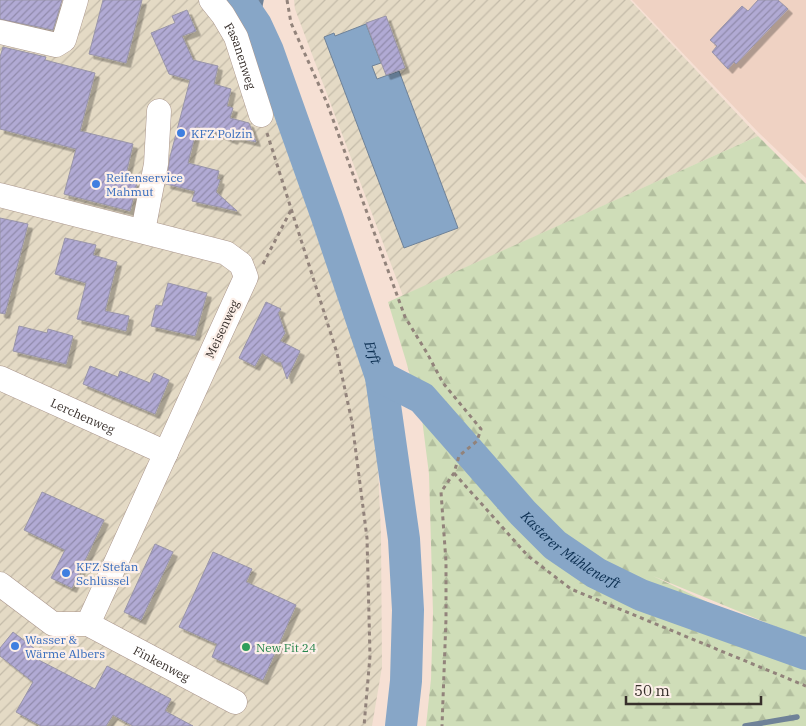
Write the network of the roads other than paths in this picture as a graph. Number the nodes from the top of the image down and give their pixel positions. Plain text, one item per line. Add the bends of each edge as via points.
1 (76, 0) edge
2 (211, 0) edge
3 (0, 32) edge
4 (159, 111) dead end
5 (261, 115) road end
6 (0, 195) edge
7 (143, 231) junction
8 (0, 378) edge
9 (166, 453) junction
10 (0, 584) edge
11 (88, 624) junction
12 (235, 702) dead end

1 - 3 street via 61,43 56,45
2 - 5 street, Fasanenweg via 236,38
4 - 7 street via 156,164
6 - 7 street
7 - 9 street, Meisenweg via 226,253 241,264 246,277
8 - 9 street, Lerchenweg
9 - 11 street, Meisenweg
10 - 11 street via 53,624
11 - 12 street, Finkenweg

